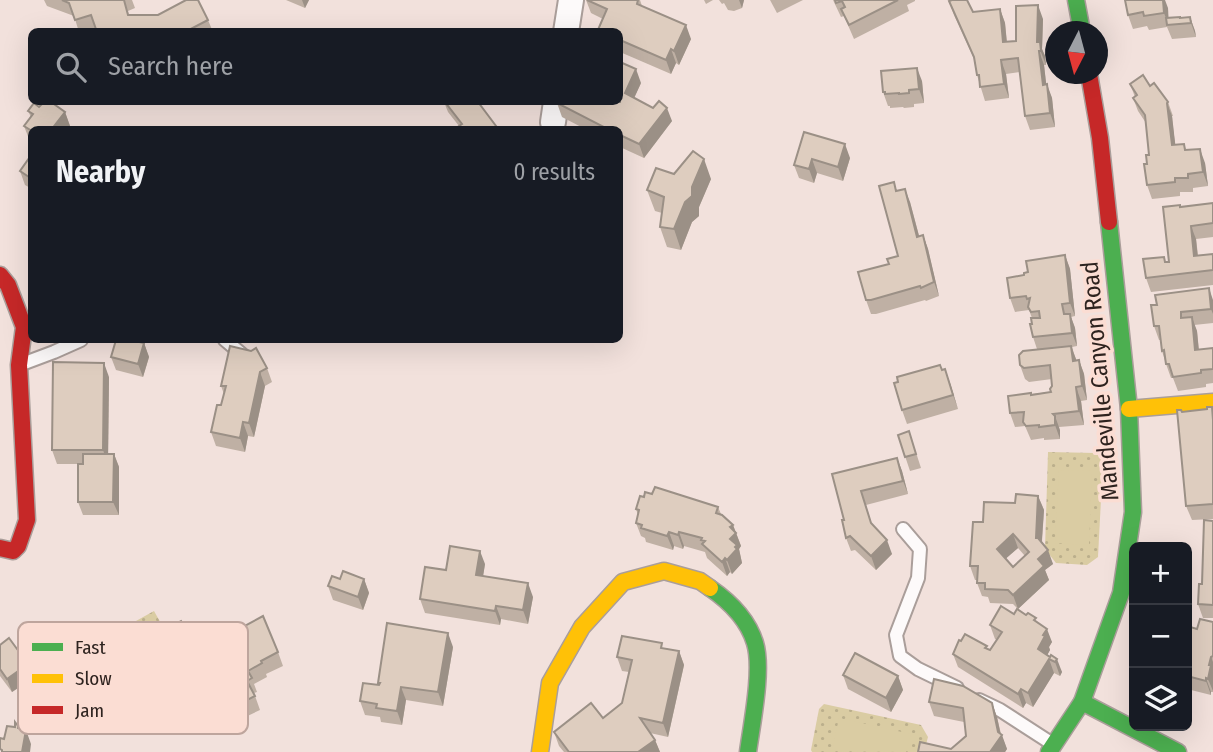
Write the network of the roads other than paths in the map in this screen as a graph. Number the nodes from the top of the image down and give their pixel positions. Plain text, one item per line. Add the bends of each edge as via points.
1 (571, 0) edge
2 (1076, 0) edge
3 (1080, 21) edge
4 (567, 28) edge
5 (1091, 84) edge
6 (0, 275) edge
7 (74, 343) edge
8 (229, 343) edge
9 (244, 356) edge
10 (19, 365) junction
11 (1213, 402) edge
12 (1129, 409) junction
13 (903, 529) dead end
14 (0, 548) edge
15 (1082, 702) junction
16 (1051, 748) edge
17 (540, 752) edge
18 (748, 752) edge
19 (1178, 752) edge

1 - 4 street
2 - 3 street
5 - 12 street, Mandeville Canyon Road
6 - 10 street via 24,327
7 - 10 lane
8 - 9 lane
10 - 14 street via 27,520 18,546 13,551
11 - 12 street
12 - 15 street, Mandeville Canyon Road via 1133,512 1121,593
13 - 16 lane via 920,548 918,578 896,635 900,656 1000,710
15 - 16 street, Mandeville Canyon Road
15 - 19 street
17 - 18 street via 550,683 582,627 623,582 664,571 700,581 726,599 755,643 758,670

